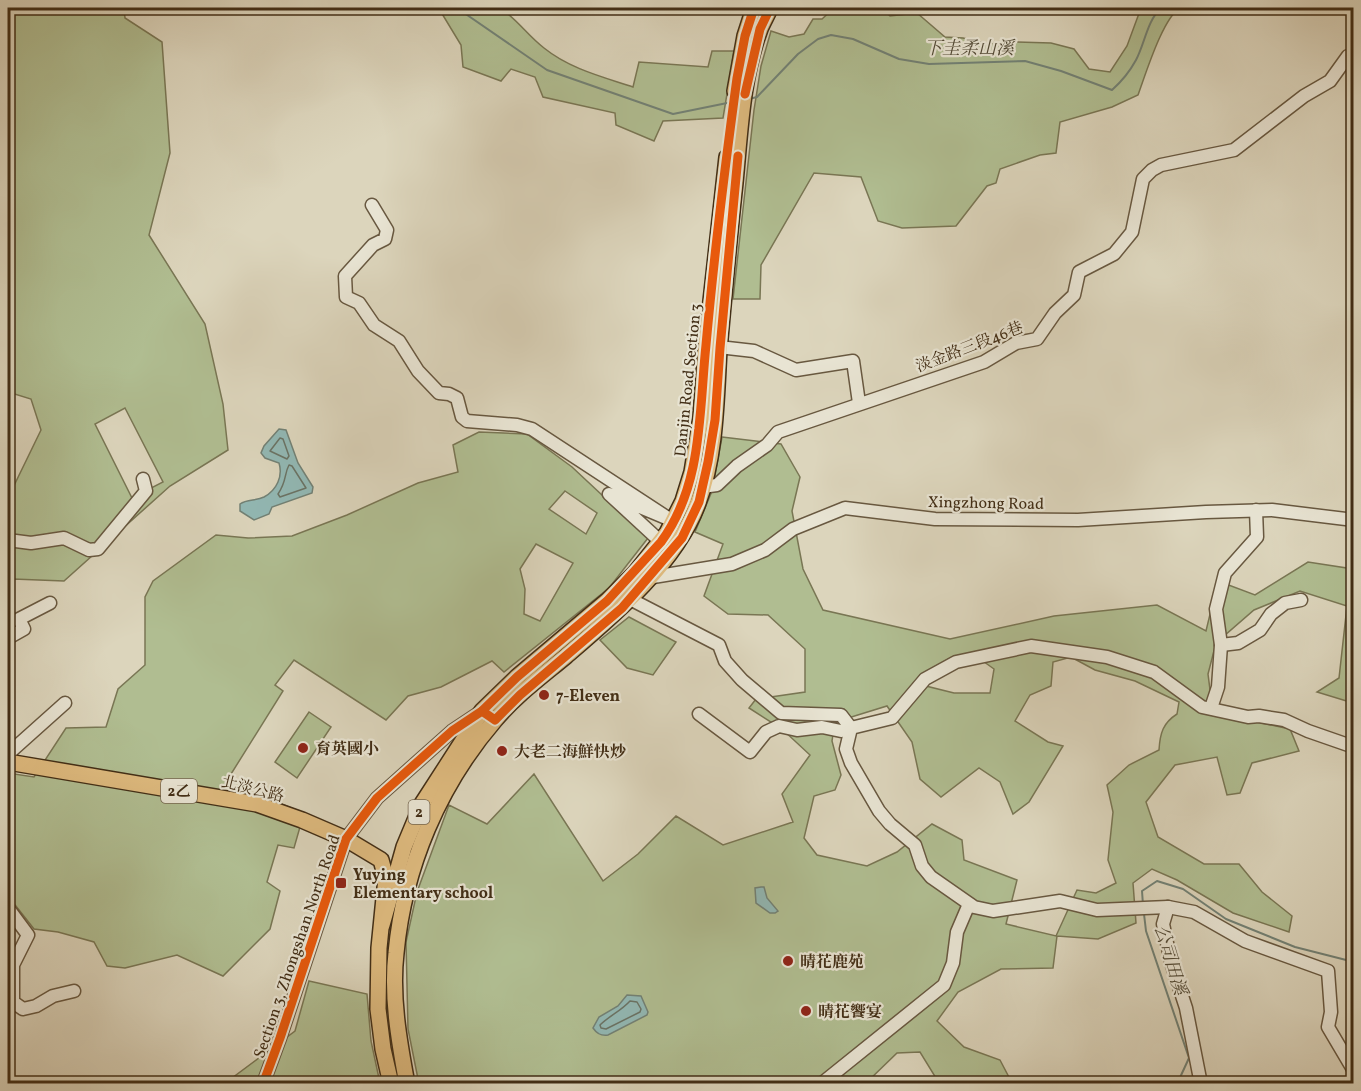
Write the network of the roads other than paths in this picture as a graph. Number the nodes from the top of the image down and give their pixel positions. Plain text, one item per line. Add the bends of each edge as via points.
1 (754, 8) edge
2 (770, 8) edge
3 (1353, 54) edge
4 (742, 78) junction
5 (372, 206) dead end
6 (713, 347) junction
7 (754, 351) junction
8 (788, 356) dead end
9 (859, 403) junction
10 (143, 480) dead end
11 (702, 488) junction
12 (1256, 510) junction
13 (1353, 520) edge
14 (8, 540) edge
15 (661, 542) junction
16 (641, 576) junction
17 (630, 599) junction
18 (1301, 600) dead end
19 (50, 603) dead end
20 (8, 638) edge
21 (1221, 645) junction
22 (65, 703) dead end
23 (1211, 708) junction
24 (482, 711) junction
25 (699, 714) dead end
26 (495, 720) junction
27 (851, 728) junction
28 (1353, 747) edge
29 (8, 754) edge
30 (8, 762) edge
31 (346, 839) junction
32 (969, 904) junction
33 (8, 908) edge
34 (1168, 908) junction
35 (382, 925) junction
36 (74, 991) dead end
37 (1353, 1071) edge
38 (263, 1083) edge
39 (391, 1083) edge
40 (407, 1083) edge
41 (821, 1083) edge
42 (1201, 1083) edge

1 - 4 main road, 2 via 745,36
2 - 4 main road, 2
3 - 9 street, 淡金路三段46巷 via 1330,81 1234,150 1152,170 1143,179 1132,232 1114,254 1079,272 1074,295 1037,339 1016,343 984,362
4 - 6 main road, Danjin Road Section 3 / 2
5 - 15 street via 387,230 386,239 373,245 345,276 346,297 359,303 375,325 399,340 418,371 439,393 457,398 467,421 532,429 672,520 609,494
6 - 7 street
6 - 11 main road, Danjin Road Section 3 / 2 via 715,420
6 - 15 main road, Danjin Road Section 3 / 2 via 693,472
7 - 8 street
7 - 9 street via 796,370 853,361
9 - 11 street, 淡金路三段46巷 via 778,432 717,484
10 - 14 street via 146,490 98,549 90,550 64,538 31,543
11 - 16 main road, Danjin Road Section 3 / 2 via 682,538
12 - 13 street, Xingzhong Road
12 - 16 street, Xingzhong Road via 1078,520 934,519 845,508 793,529 765,550 732,564
12 - 21 street via 1257,537 1225,573 1216,609
15 - 16 main road, Danjin Road Section 3 / 2
16 - 17 main road, Danjin Road Section 3 / 2
16 - 24 main road, Danjin Road Section 3 / 2 via 517,677
17 - 26 main road, Danjin Road Section 3 / 2
17 - 27 street via 719,645 725,661 742,680 781,712 841,716
18 - 21 street via 1285,603 1260,630 1238,643
19 - 20 street via 19,620 24,629
21 - 23 street via 1218,687
22 - 29 street
23 - 27 street via 1195,703 1154,672 1107,657 1031,646 956,662 924,679 892,718
23 - 28 street via 1284,720
24 - 26 street
24 - 31 street, Section 3, Zhongshan North Road via 452,731 377,798
24 - 35 main road, Danjin Road Section 3 / 2 via 422,804 404,847
25 - 27 street via 750,752 766,732 779,726 797,730
26 - 40 main road, Danjin Road Section 3 / 2 via 461,766 427,826 412,867 395,954 396,1006
27 - 32 street via 846,749 850,763 879,811 915,845 922,866 931,877
30 - 31 main road, 北淡公路 / 2乙 via 257,804
31 - 35 main road, 北淡公路 / 2乙 via 381,860 386,878
31 - 38 street, Section 3, Zhongshan North Road
32 - 34 street via 993,911 1060,901 1097,910
32 - 41 street via 957,932 953,963 944,985
33 - 36 street via 28,935 13,964 13,1002 23,1009
34 - 37 street via 1194,912 1245,941 1328,971 1328,1027
34 - 42 street via 1163,924
35 - 39 main road, 2 via 378,1009

